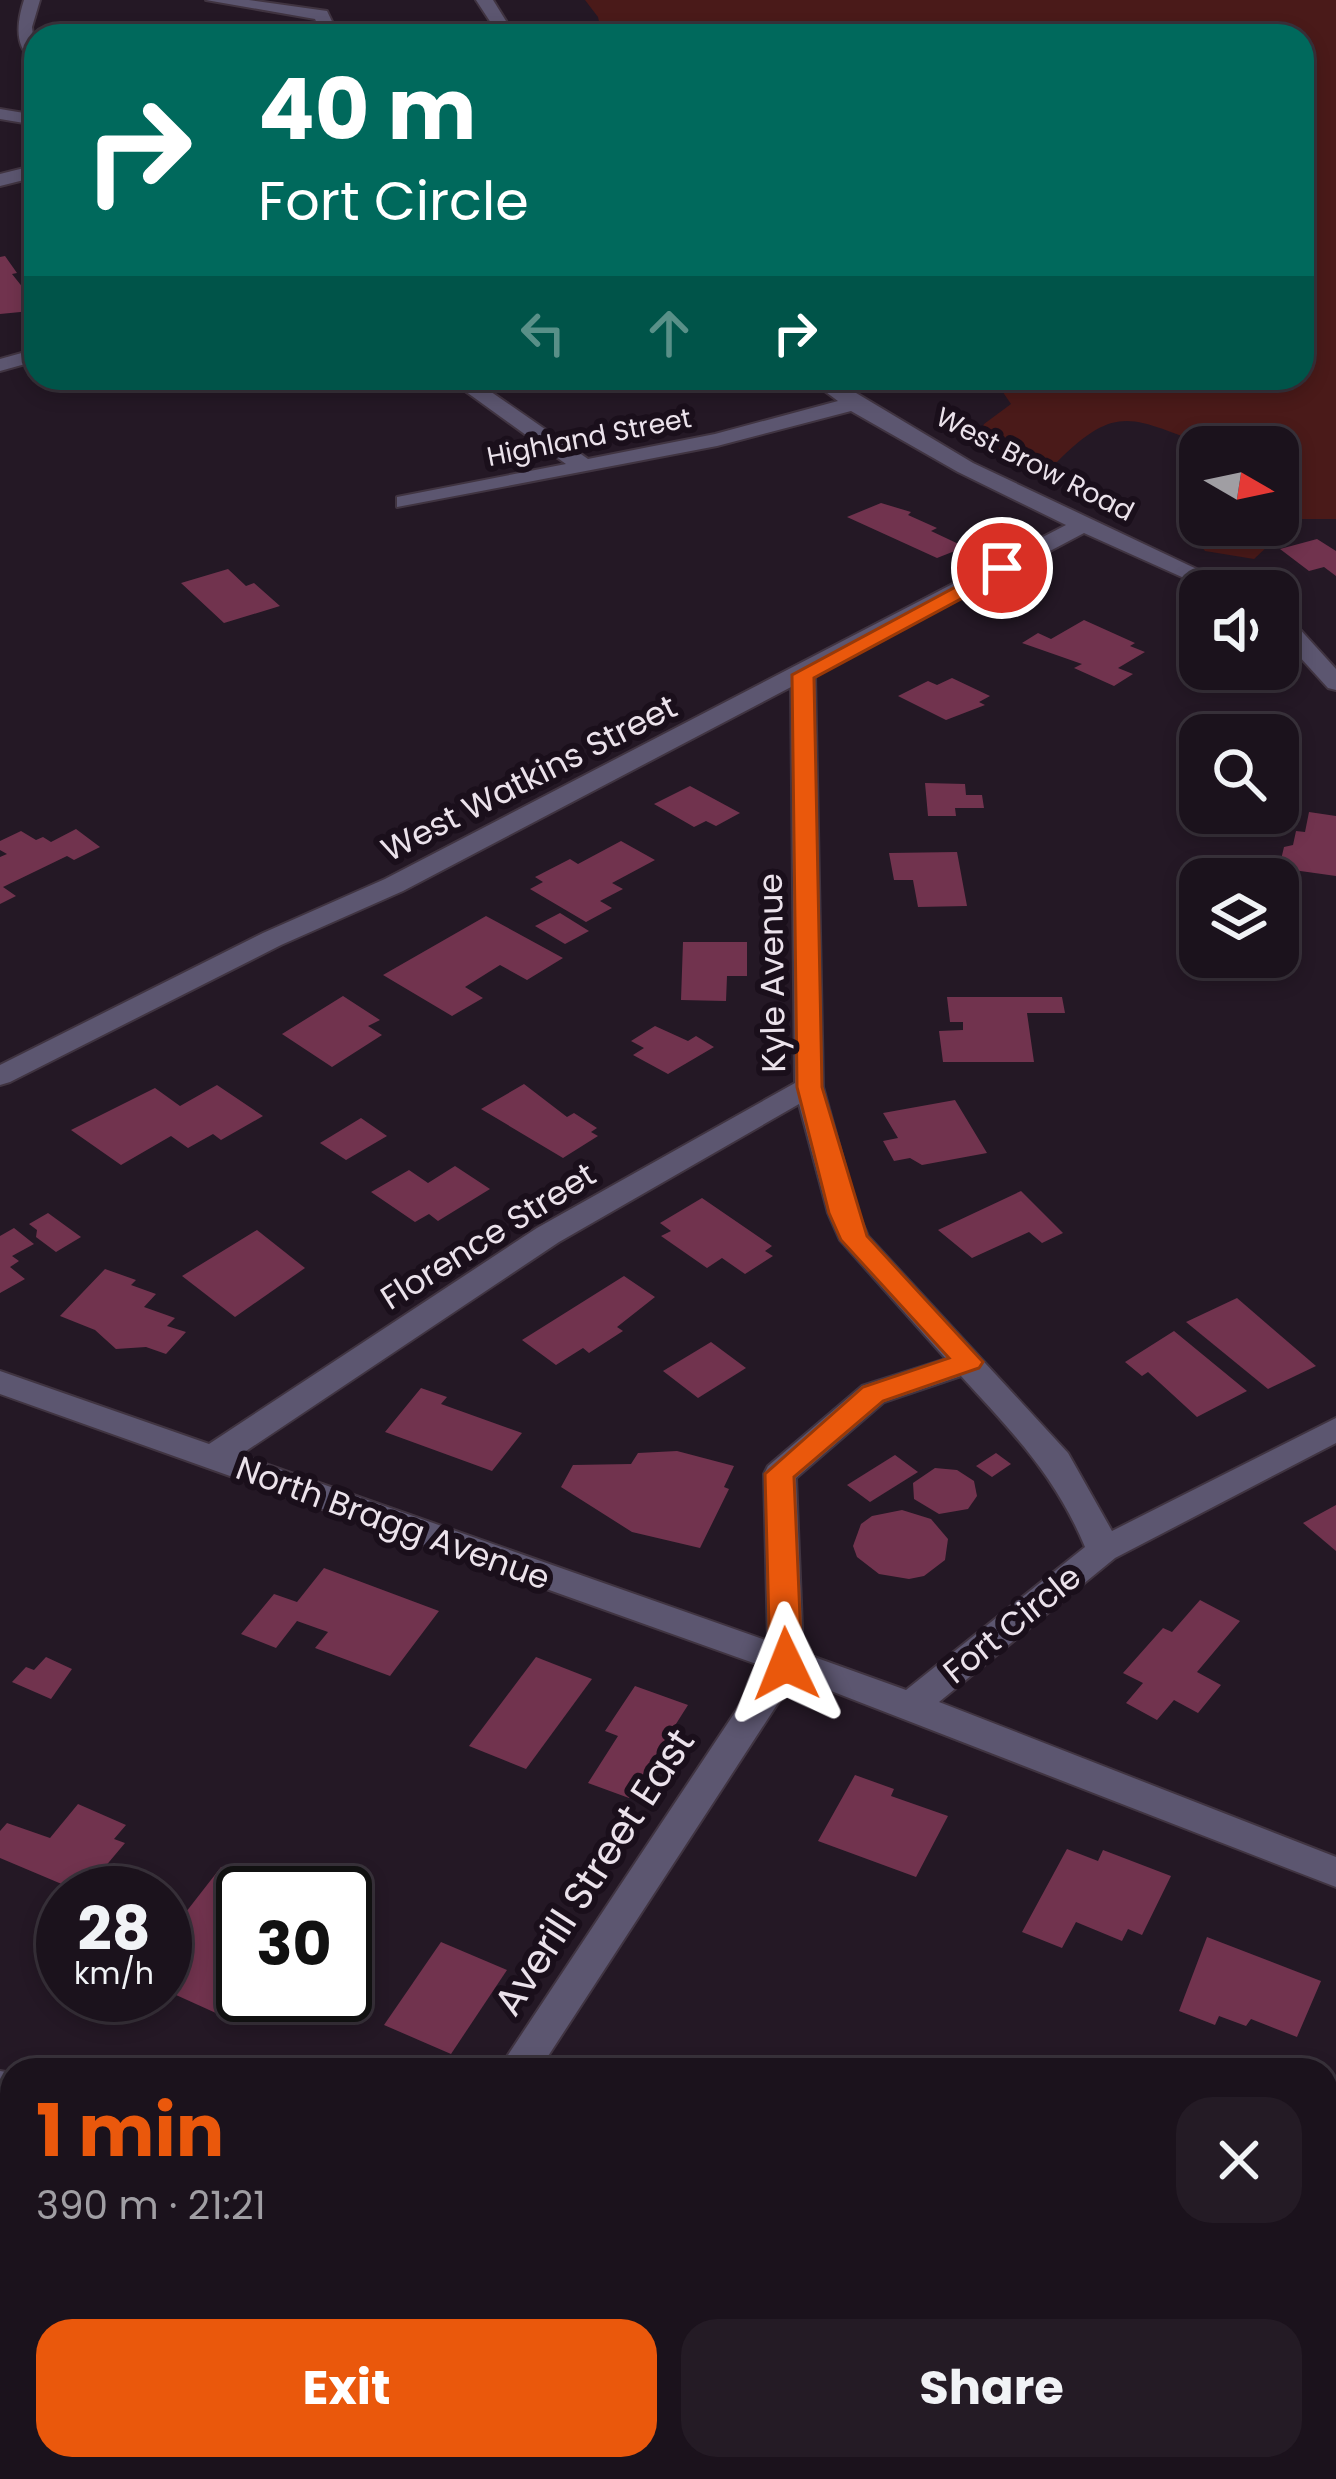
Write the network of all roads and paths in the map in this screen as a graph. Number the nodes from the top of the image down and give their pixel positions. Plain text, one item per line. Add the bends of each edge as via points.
1 (214, 0) edge
2 (484, 0) edge
3 (329, 24) edge
4 (501, 24) edge
5 (474, 390) edge
6 (834, 390) edge
7 (853, 404) junction
8 (582, 465) junction
9 (405, 502) dead end
10 (1081, 526) junction
11 (1183, 570) edge
12 (1299, 643) edge
13 (803, 675) junction
14 (1336, 683) edge
15 (0, 1076) edge
16 (809, 1087) junction
17 (969, 1362) junction
18 (0, 1382) edge
19 (1336, 1430) edge
20 (212, 1458) junction
21 (1103, 1550) junction
22 (786, 1664) junction
23 (911, 1705) junction
24 (1336, 1873) edge
25 (526, 2058) edge

1 - 3 street via 327,11
2 - 4 street
5 - 8 street
6 - 7 street, West Brow Road
7 - 8 street, Highland Street
7 - 10 street, West Brow Road
8 - 9 street, Highland Street
10 - 11 street, West Brow Road
10 - 13 street, West Watkins Street
12 - 14 street
13 - 15 street, West Watkins Street
13 - 16 street, Kyle Avenue
16 - 17 street, Kyle Avenue via 855,1240
16 - 20 street, Florence Street via 548,1235
17 - 21 street, Fort Circle via 1057,1461
17 - 22 street via 873,1394 779,1474
18 - 20 street, North Bragg Avenue
19 - 21 street
20 - 22 street, North Bragg Avenue
21 - 23 street, Fort Circle
22 - 23 street, Fort Circle
22 - 25 street, Averill Street East
23 - 24 street

